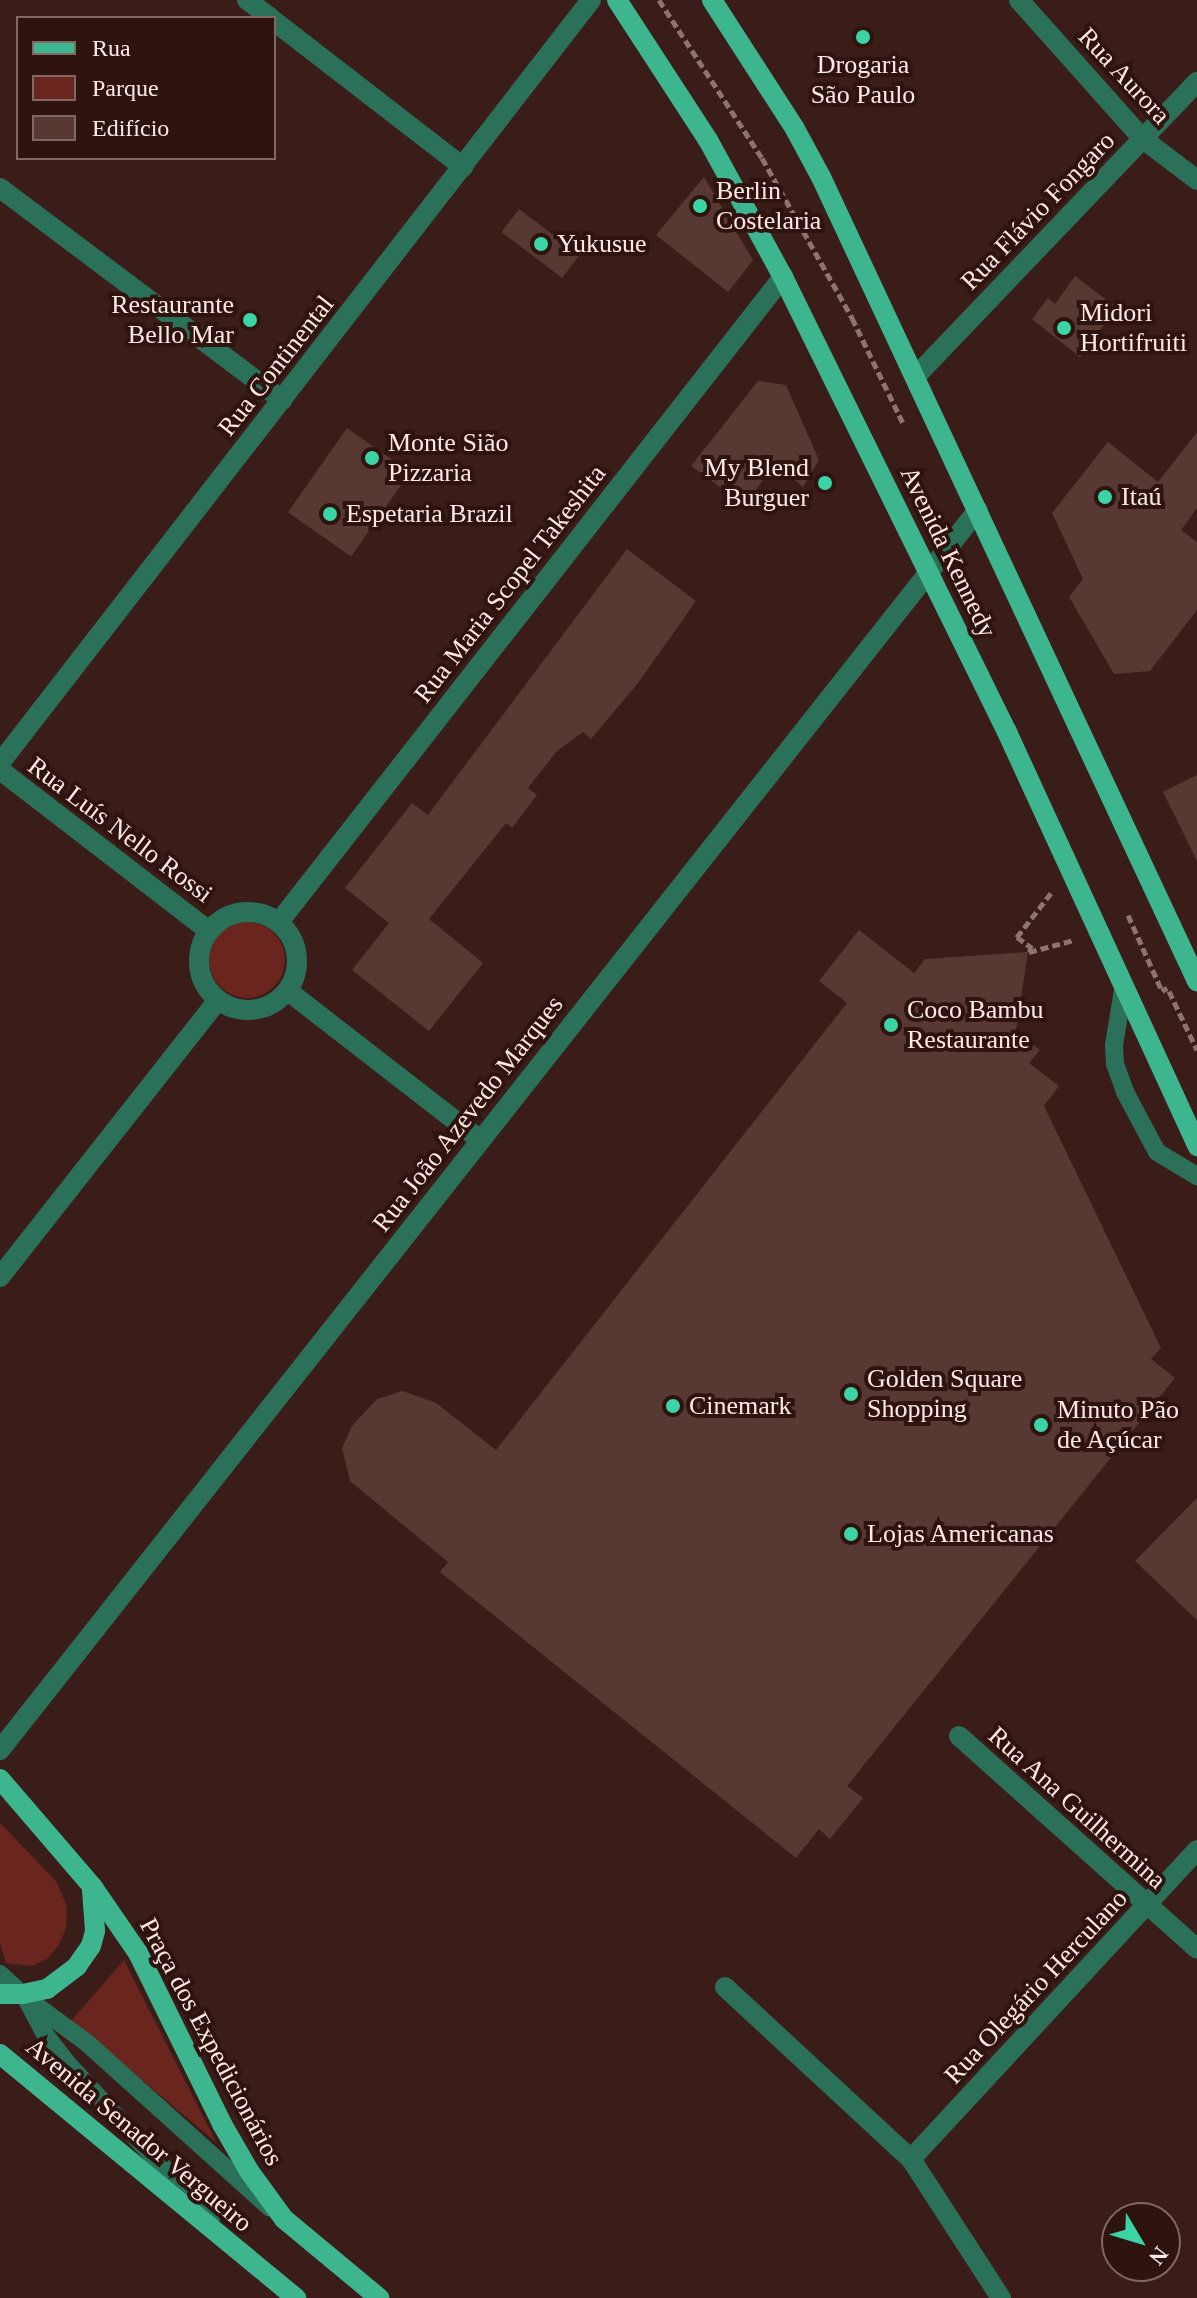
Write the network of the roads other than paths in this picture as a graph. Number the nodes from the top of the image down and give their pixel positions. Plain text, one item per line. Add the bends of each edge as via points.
1 (247, 0) edge
2 (591, 0) edge
3 (617, 0) edge
4 (712, 0) edge
5 (1019, 0) edge
6 (268, 16) edge
7 (276, 22) edge
8 (1197, 82) edge
9 (1143, 139) junction
10 (463, 167) junction
11 (1197, 180) edge
12 (0, 188) edge
13 (783, 277) junction
14 (916, 376) junction
15 (282, 400) junction
16 (978, 510) junction
17 (929, 573) junction
18 (0, 763) edge
19 (0, 770) edge
20 (279, 922) junction
21 (209, 931) junction
22 (1197, 981) edge
23 (1123, 990) junction
24 (288, 991) junction
25 (218, 1000) junction
26 (480, 1140) junction
27 (1197, 1146) edge
28 (1197, 1176) edge
29 (0, 1277) edge
30 (959, 1736) dead end
31 (0, 1750) edge
32 (0, 1779) edge
33 (1197, 1850) edge
34 (92, 1886) junction
35 (1146, 1907) junction
36 (1197, 1949) edge
37 (0, 1974) edge
38 (725, 1987) dead end
39 (0, 1994) edge
40 (24, 1996) junction
41 (0, 2054) edge
42 (911, 2159) junction
43 (284, 2219) junction
44 (246, 2257) junction
45 (296, 2298) edge
46 (379, 2298) edge
47 (1001, 2298) edge

1 - 6 street
2 - 10 street, Rua Continental
3 - 13 main road, Avenida Kennedy via 708,140
4 - 14 main road, Avenida Kennedy via 815,165
5 - 9 street, Rua Aurora
7 - 10 street
8 - 9 street, Rua Flávio Fongaro
9 - 11 street, Rua Aurora
9 - 14 street, Rua Flávio Fongaro
10 - 15 street, Rua Continental
12 - 15 street
13 - 17 main road, Avenida Kennedy
13 - 20 street, Rua Maria Scopel Takeshita
14 - 16 main road, Avenida Kennedy
15 - 18 street, Rua Continental
16 - 17 street, Rua João Azevedo Marques
16 - 22 main road, Avenida Kennedy
17 - 23 main road, Avenida Kennedy
17 - 26 street, Rua João Azevedo Marques
19 - 21 street, Rua Luís Nello Rossi
20 - 21 street via 250,912 221,920
20 - 24 street via 296,947 295,977
21 - 25 street via 202,944 201,975
23 - 27 main road, Avenida Kennedy
23 - 28 lane via 1114,1045 1125,1092 1157,1152
24 - 25 street via 262,1009 231,1008
24 - 26 street
25 - 29 street
26 - 31 street, Rua João Azevedo Marques
30 - 35 street, Rua Ana Guilhermina
32 - 34 main road, Praça dos Expedicionários
33 - 35 street, Rua Olegário Herculano
34 - 40 main road via 91,1946 64,1979
34 - 43 main road, Praça dos Expedicionários via 138,1953 222,2124
35 - 36 street, Rua Ana Guilhermina
35 - 42 street, Rua Olegário Herculano
37 - 40 lane, Avenida Senador Vergueiro
38 - 42 street
39 - 40 main road
40 - 43 lane, Avenida Senador Vergueiro via 78,2035
40 - 44 lane, Avenida Senador Vergueiro via 68,2064
41 - 44 main road, Avenida Senador Vergueiro
42 - 47 street
43 - 46 main road, Avenida Senador Vergueiro
44 - 45 main road, Avenida Senador Vergueiro

